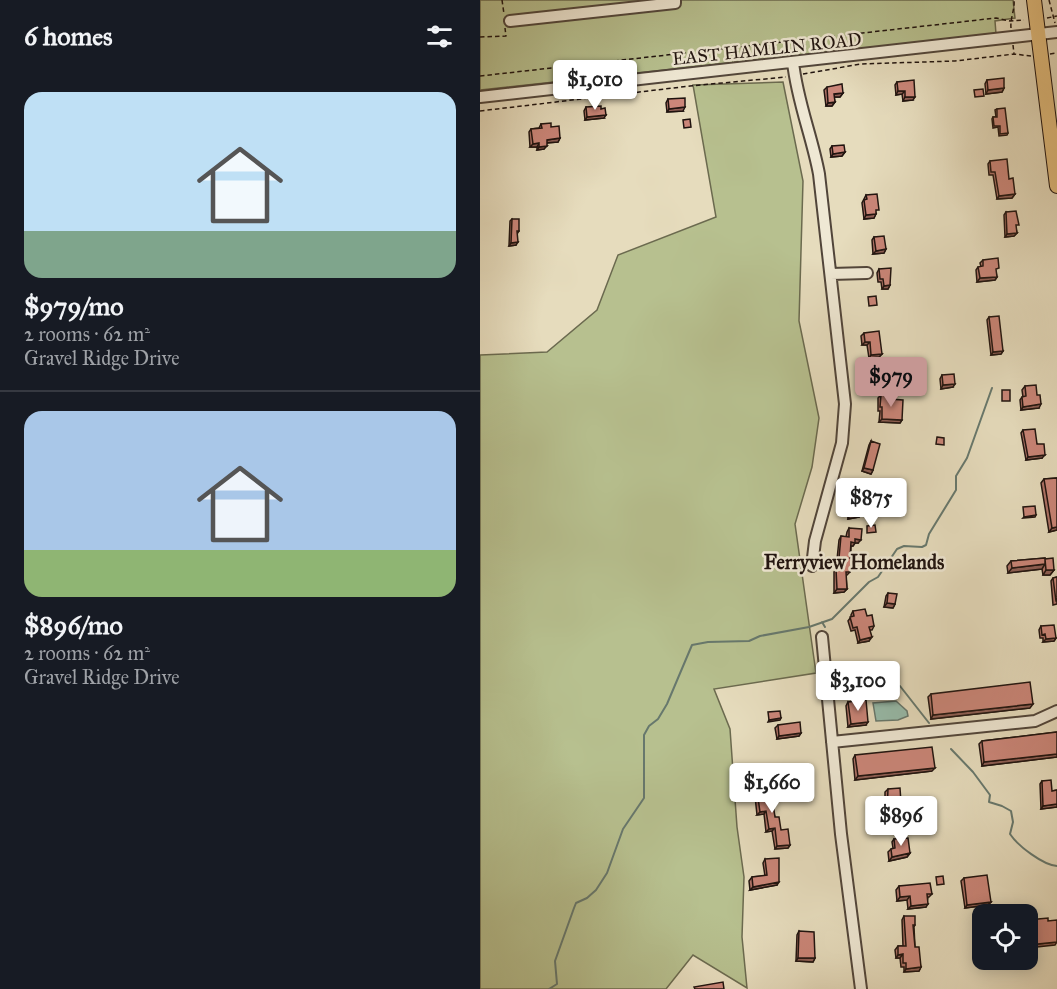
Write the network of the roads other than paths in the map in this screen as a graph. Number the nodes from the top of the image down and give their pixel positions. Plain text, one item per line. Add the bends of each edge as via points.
1 (675, 0) edge
2 (1034, 0) edge
3 (510, 21) dead end
4 (1057, 32) edge
5 (1038, 34) junction
6 (793, 62) junction
7 (480, 97) edge
8 (1057, 186) edge
9 (867, 273) dead end
10 (831, 274) junction
11 (812, 566) dead end
12 (822, 637) dead end
13 (1057, 711) edge
14 (832, 742) junction
15 (861, 989) edge

1 - 3 street
2 - 5 main road
4 - 5 street, EAST HAMLIN ROAD
5 - 6 street, EAST HAMLIN ROAD
5 - 8 main road
6 - 7 street, EAST HAMLIN ROAD
6 - 10 street via 819,174
9 - 10 street
10 - 11 street via 845,417 838,464
12 - 14 street
13 - 14 street via 1035,721
14 - 15 street

